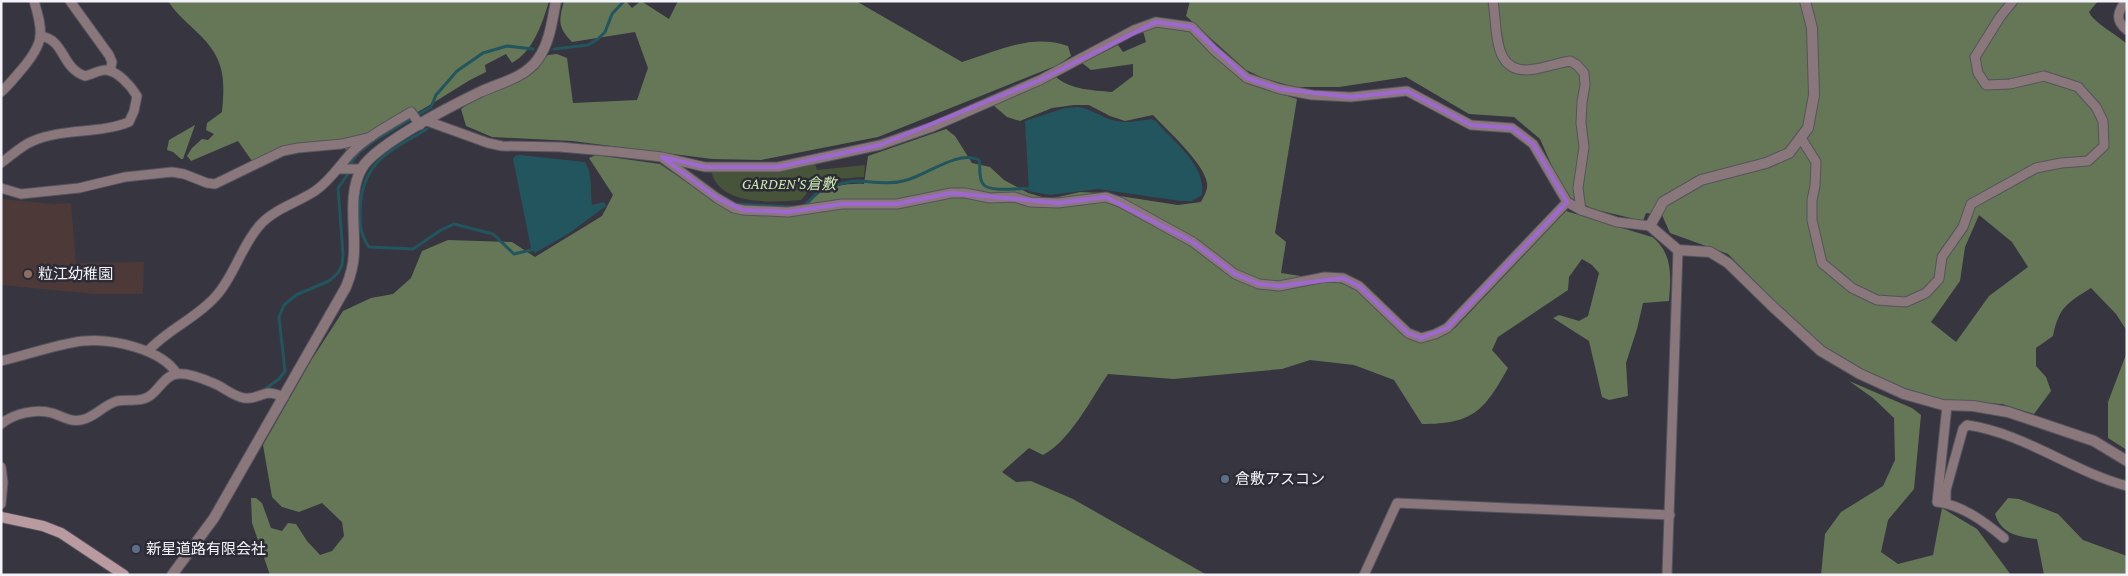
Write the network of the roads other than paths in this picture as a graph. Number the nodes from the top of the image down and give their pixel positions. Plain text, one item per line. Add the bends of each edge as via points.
1 (34, 1) edge
2 (70, 1) edge
3 (556, 1) edge
4 (1493, 1) edge
5 (1805, 1) edge
6 (2013, 1) edge
7 (2126, 1) edge
8 (2127, 30) edge
9 (40, 36) junction
10 (110, 71) junction
11 (1, 92) edge
12 (419, 120) junction
13 (372, 137) junction
14 (1801, 138) junction
15 (662, 157) junction
16 (1, 163) edge
17 (350, 168) junction
18 (1, 188) edge
19 (1567, 202) junction
20 (1581, 210) junction
21 (1650, 226) junction
22 (1678, 250) junction
23 (148, 351) junction
24 (1, 361) edge
25 (175, 371) junction
26 (284, 397) junction
27 (1947, 406) junction
28 (1, 424) edge
29 (2127, 461) edge
30 (1, 467) edge
31 (2127, 486) edge
32 (1946, 503) junction
33 (1, 504) edge
34 (1670, 515) junction
35 (1, 518) edge
36 (2004, 538) dead end
37 (124, 575) edge
38 (172, 575) edge
39 (1364, 575) edge
40 (1667, 575) edge

1 - 9 street via 40,19
2 - 10 street via 109,55 112,62
3 - 12 street via 548,42 538,60 525,72
4 - 20 street via 1502,59 1509,67 1535,69 1570,61 1584,73 1581,122 1584,147 1578,188
5 - 14 street via 1812,28 1814,95 1808,128
6 - 14 street via 1975,57 1978,73 1986,85 2010,84 2044,76 2078,87 2096,107 2103,121 2104,146 2088,161 2036,168 1971,204 1963,227 1942,257 1938,279 1926,293 1906,302 1877,300 1852,288 1822,263 1812,220 1816,162
7 - 8 street via 2118,17
9 - 10 street via 55,41 68,65 80,74
9 - 11 street via 35,53
10 - 16 street via 137,96 129,122 34,140
12 - 13 street via 411,112
12 - 15 street via 502,146 560,147
12 - 17 street
13 - 17 street via 352,152
13 - 18 street via 283,151 215,184 172,172 21,194
14 - 21 street via 1789,153 1766,163 1701,180 1662,202
15 - 19 street via 705,167 778,166 880,145 932,127 1040,80 1134,30 1156,22 1192,27 1247,78 1280,89 1351,97 1406,92 1471,125 1512,128 1533,144
15 - 19 street via 717,198 743,210 788,212 842,204 897,204 951,193 1058,203 1106,197 1193,242 1235,274 1259,284 1279,286 1343,278 1359,286 1408,333 1421,338 1447,328
17 - 23 street via 268,217 251,238 229,280 216,297
17 - 26 street via 355,189 352,270 346,287
19 - 20 street
20 - 21 street via 1617,222
21 - 22 street
22 - 27 street via 1710,252 1728,262 1820,351 1904,394
22 - 34 street
23 - 24 street via 108,342 84,341
23 - 25 street via 167,361
25 - 26 street via 213,383 243,398 252,399 270,393
25 - 28 street via 144,399 118,401 89,418 72,420 40,411 26,413
26 - 38 street via 214,518
27 - 29 street via 1973,406 2008,412 2094,441
27 - 32 street via 1937,502
30 - 33 street
31 - 32 street via 2092,475 2004,433 1967,424 1946,490
32 - 36 street via 1985,522
34 - 39 street via 1397,503
34 - 40 street
35 - 37 main road via 61,533

